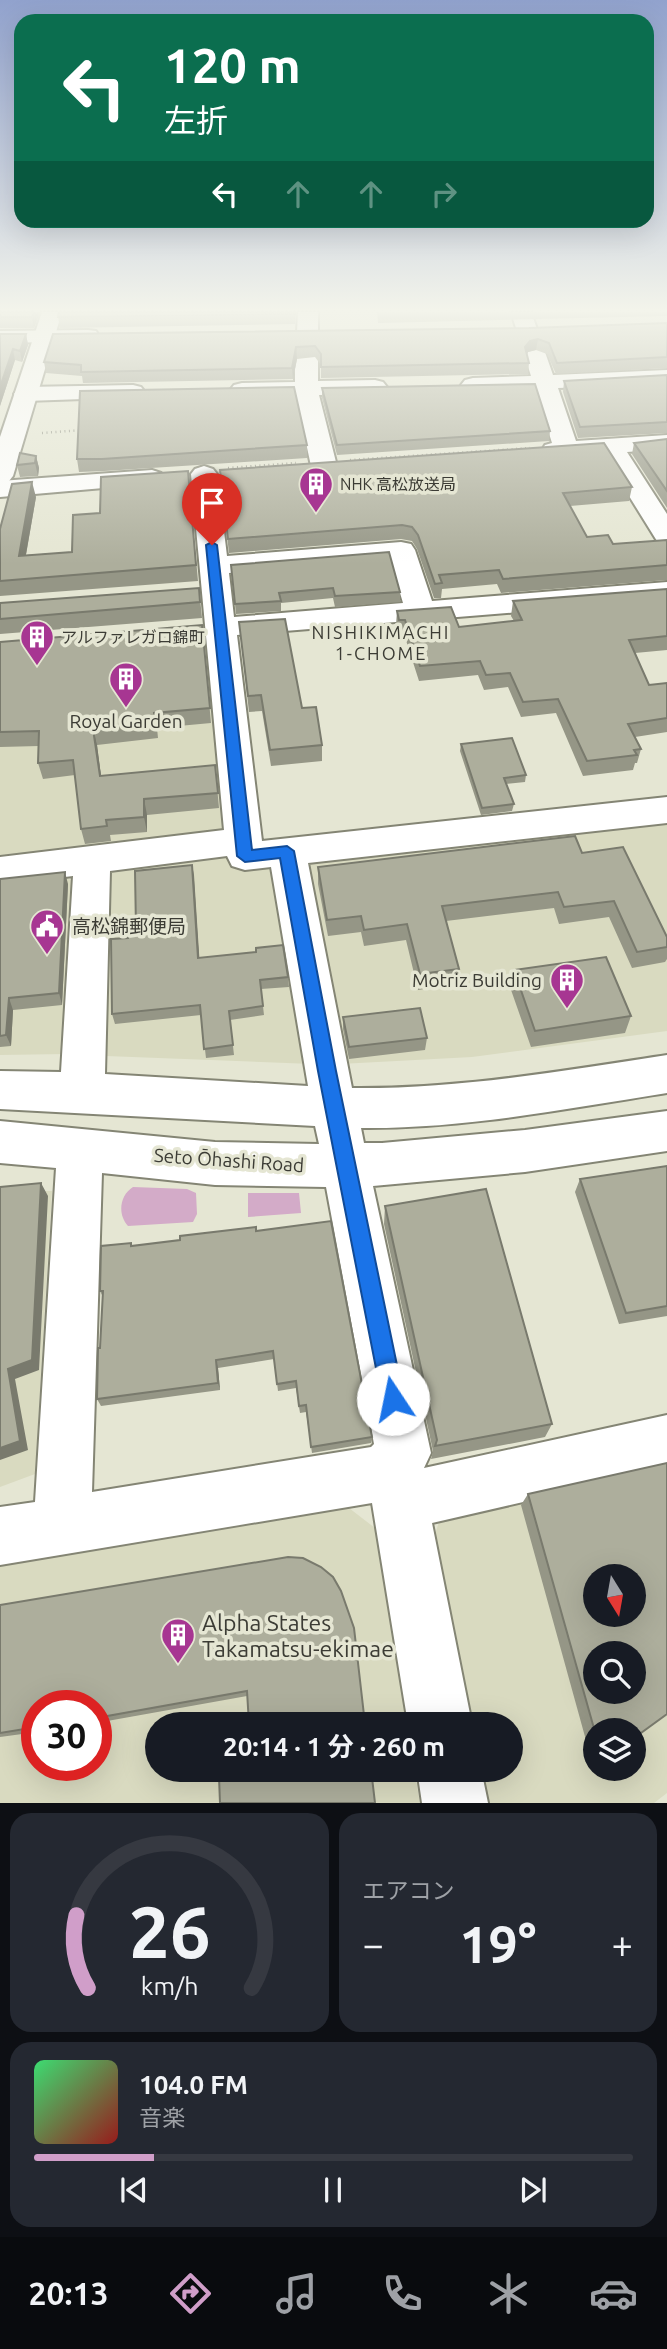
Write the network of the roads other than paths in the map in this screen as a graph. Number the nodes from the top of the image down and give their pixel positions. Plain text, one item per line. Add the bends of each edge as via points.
1 (99, 396) edge
2 (308, 396) edge
3 (549, 396) edge
4 (16, 404) edge
5 (667, 442) edge
6 (611, 446) junction
7 (567, 450) junction
8 (532, 452) edge
9 (351, 464) edge
10 (324, 466) junction
11 (297, 468) edge
12 (0, 476) edge
13 (0, 489) edge
14 (667, 535) edge
15 (207, 583) junction
16 (667, 591) edge
17 (420, 610) junction
18 (207, 628) junction
19 (667, 810) edge
20 (243, 841) junction
21 (287, 851) junction
22 (92, 860) junction
23 (0, 871) edge
24 (667, 1074) edge
25 (0, 1090) edge
26 (80, 1091) junction
27 (334, 1107) junction
28 (667, 1131) edge
29 (0, 1142) edge
30 (80, 1148) junction
31 (347, 1165) junction
32 (667, 1442) edge
33 (393, 1488) junction
34 (62, 1524) junction
35 (0, 1536) edge
36 (438, 1712) edge
37 (451, 1782) edge
38 (455, 1803) edge

1 - 4 street
2 - 10 street
3 - 7 street
4 - 12 street
5 - 6 street
6 - 7 street
6 - 14 street
7 - 8 street
9 - 10 street
10 - 11 street
13 - 15 street via 217,473
15 - 17 street via 401,550
15 - 18 street
16 - 17 street
17 - 18 street
18 - 20 street
19 - 21 street
20 - 21 street via 245,856
20 - 22 street
21 - 27 street
22 - 23 street
22 - 26 street
24 - 27 street via 452,1104
25 - 26 street
26 - 27 street via 274,1107
27 - 31 street
28 - 31 street, Seto Ōhashi Road via 467,1159
29 - 30 street, Seto Ōhashi Road
30 - 31 street, Seto Ōhashi Road via 223,1163
30 - 34 street
31 - 33 street via 403,1453
32 - 33 street
33 - 34 street
33 - 36 street
34 - 35 street
37 - 38 street

